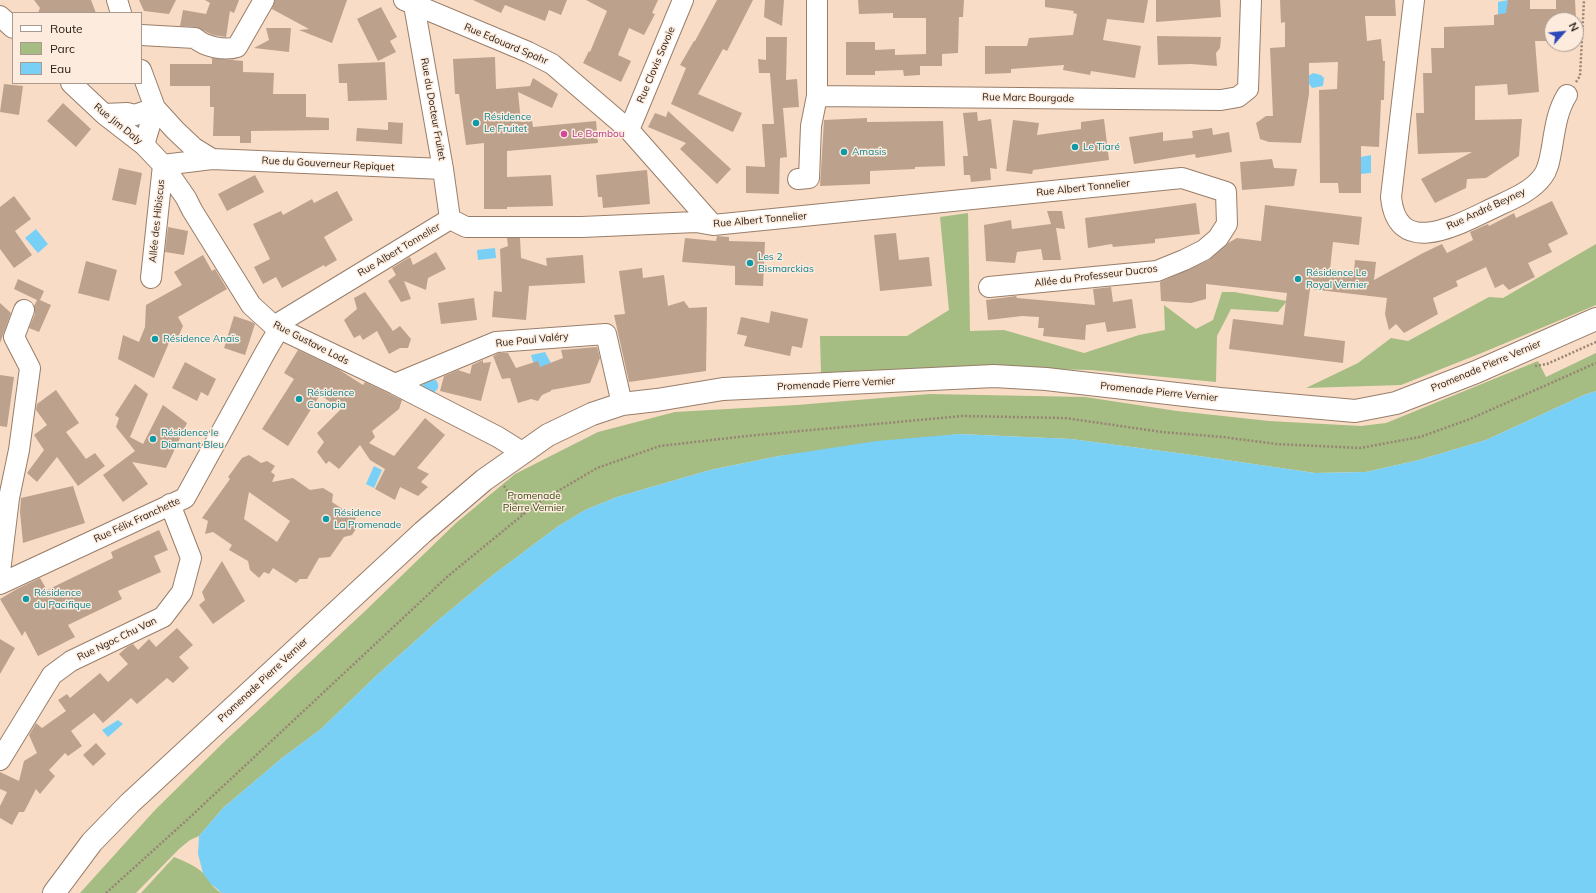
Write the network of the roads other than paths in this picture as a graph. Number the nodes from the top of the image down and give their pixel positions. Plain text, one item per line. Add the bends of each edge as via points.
1 (117, 0) edge
2 (264, 0) edge
3 (683, 0) edge
4 (818, 0) edge
5 (1250, 0) edge
6 (1414, 0) edge
7 (411, 2) edge
8 (121, 12) edge
9 (0, 16) edge
10 (12, 27) edge
11 (142, 35) edge
12 (142, 73) edge
13 (72, 84) edge
14 (1567, 95) road end
15 (817, 96) junction
16 (155, 108) junction
17 (104, 114) junction
18 (629, 130) junction
19 (144, 145) junction
20 (212, 159) junction
21 (163, 165) junction
22 (443, 169) junction
23 (798, 179) dead end
24 (1226, 192) joint
25 (186, 198) junction
26 (450, 219) junction
27 (712, 226) junction
28 (151, 278) dead end
29 (989, 288) dead end
30 (24, 310) dead end
31 (1596, 319) edge
32 (277, 328) junction
33 (395, 384) junction
34 (622, 404) junction
35 (522, 452) junction
36 (170, 504) junction
37 (0, 572) edge
38 (0, 584) edge
39 (0, 760) edge
40 (54, 893) edge

1 - 8 street
2 - 11 street via 237,47 229,49 201,44 195,38
3 - 18 street, Rue Clovis Savoie
4 - 15 street
5 - 15 street, Rue Marc Bourgade via 1248,89 1238,97 1221,100
6 - 14 street, Rue André Beyney via 1391,197 1395,217 1406,229 1420,233 1455,226 1536,185 1546,171 1558,116
7 - 18 street, Rue Edouard Spahr via 552,64
7 - 22 street, Rue du Docteur Fruitet
9 - 10 street
12 - 16 street
13 - 17 street, Rue Jim Daly
15 - 23 street via 811,126 809,178
16 - 17 street via 135,115
16 - 19 street
16 - 20 street via 194,148
17 - 19 street, Rue Jim Daly
18 - 27 street, Rue Edouard Spahr
19 - 21 street, Rue Jim Daly
20 - 21 street
20 - 22 street, Rue du Gouverneur Repiquet
20 - 25 street via 195,164 188,173
21 - 25 street, Rue Gustave Lods
21 - 28 street, Allée des Hibiscus
22 - 26 street, Rue du Docteur Fruitet
24 - 27 street, Rue Albert Tonnelier via 1182,178
24 - 29 street, Allée du Professeur Ducros via 1227,224 1218,238 1204,250 1157,271
25 - 32 street, Rue Gustave Lods via 251,305
26 - 27 street, Rue Albert Tonnelier via 466,227 582,227 696,222
26 - 32 street, Rue Albert Tonnelier
30 - 37 street via 14,337 37,364 9,498
31 - 34 main road, Promenade Pierre Vernier via 1476,372 1396,403 1355,411 1046,379 994,376 723,390
32 - 33 street, Rue Gustave Lods
32 - 36 street, Rue Félix Franchette via 185,498
33 - 34 street, Rue Paul Valéry via 496,342 606,334
33 - 35 street, Rue Gustave Lods
34 - 35 main road, Promenade Pierre Vernier via 592,414 548,435
35 - 40 main road, Promenade Pierre Vernier via 484,480 423,532 130,803 92,842
36 - 38 street, Rue Félix Franchette
36 - 39 street, Rue Ngoc Chu Van via 191,558 182,592 163,617 71,661 52,675

